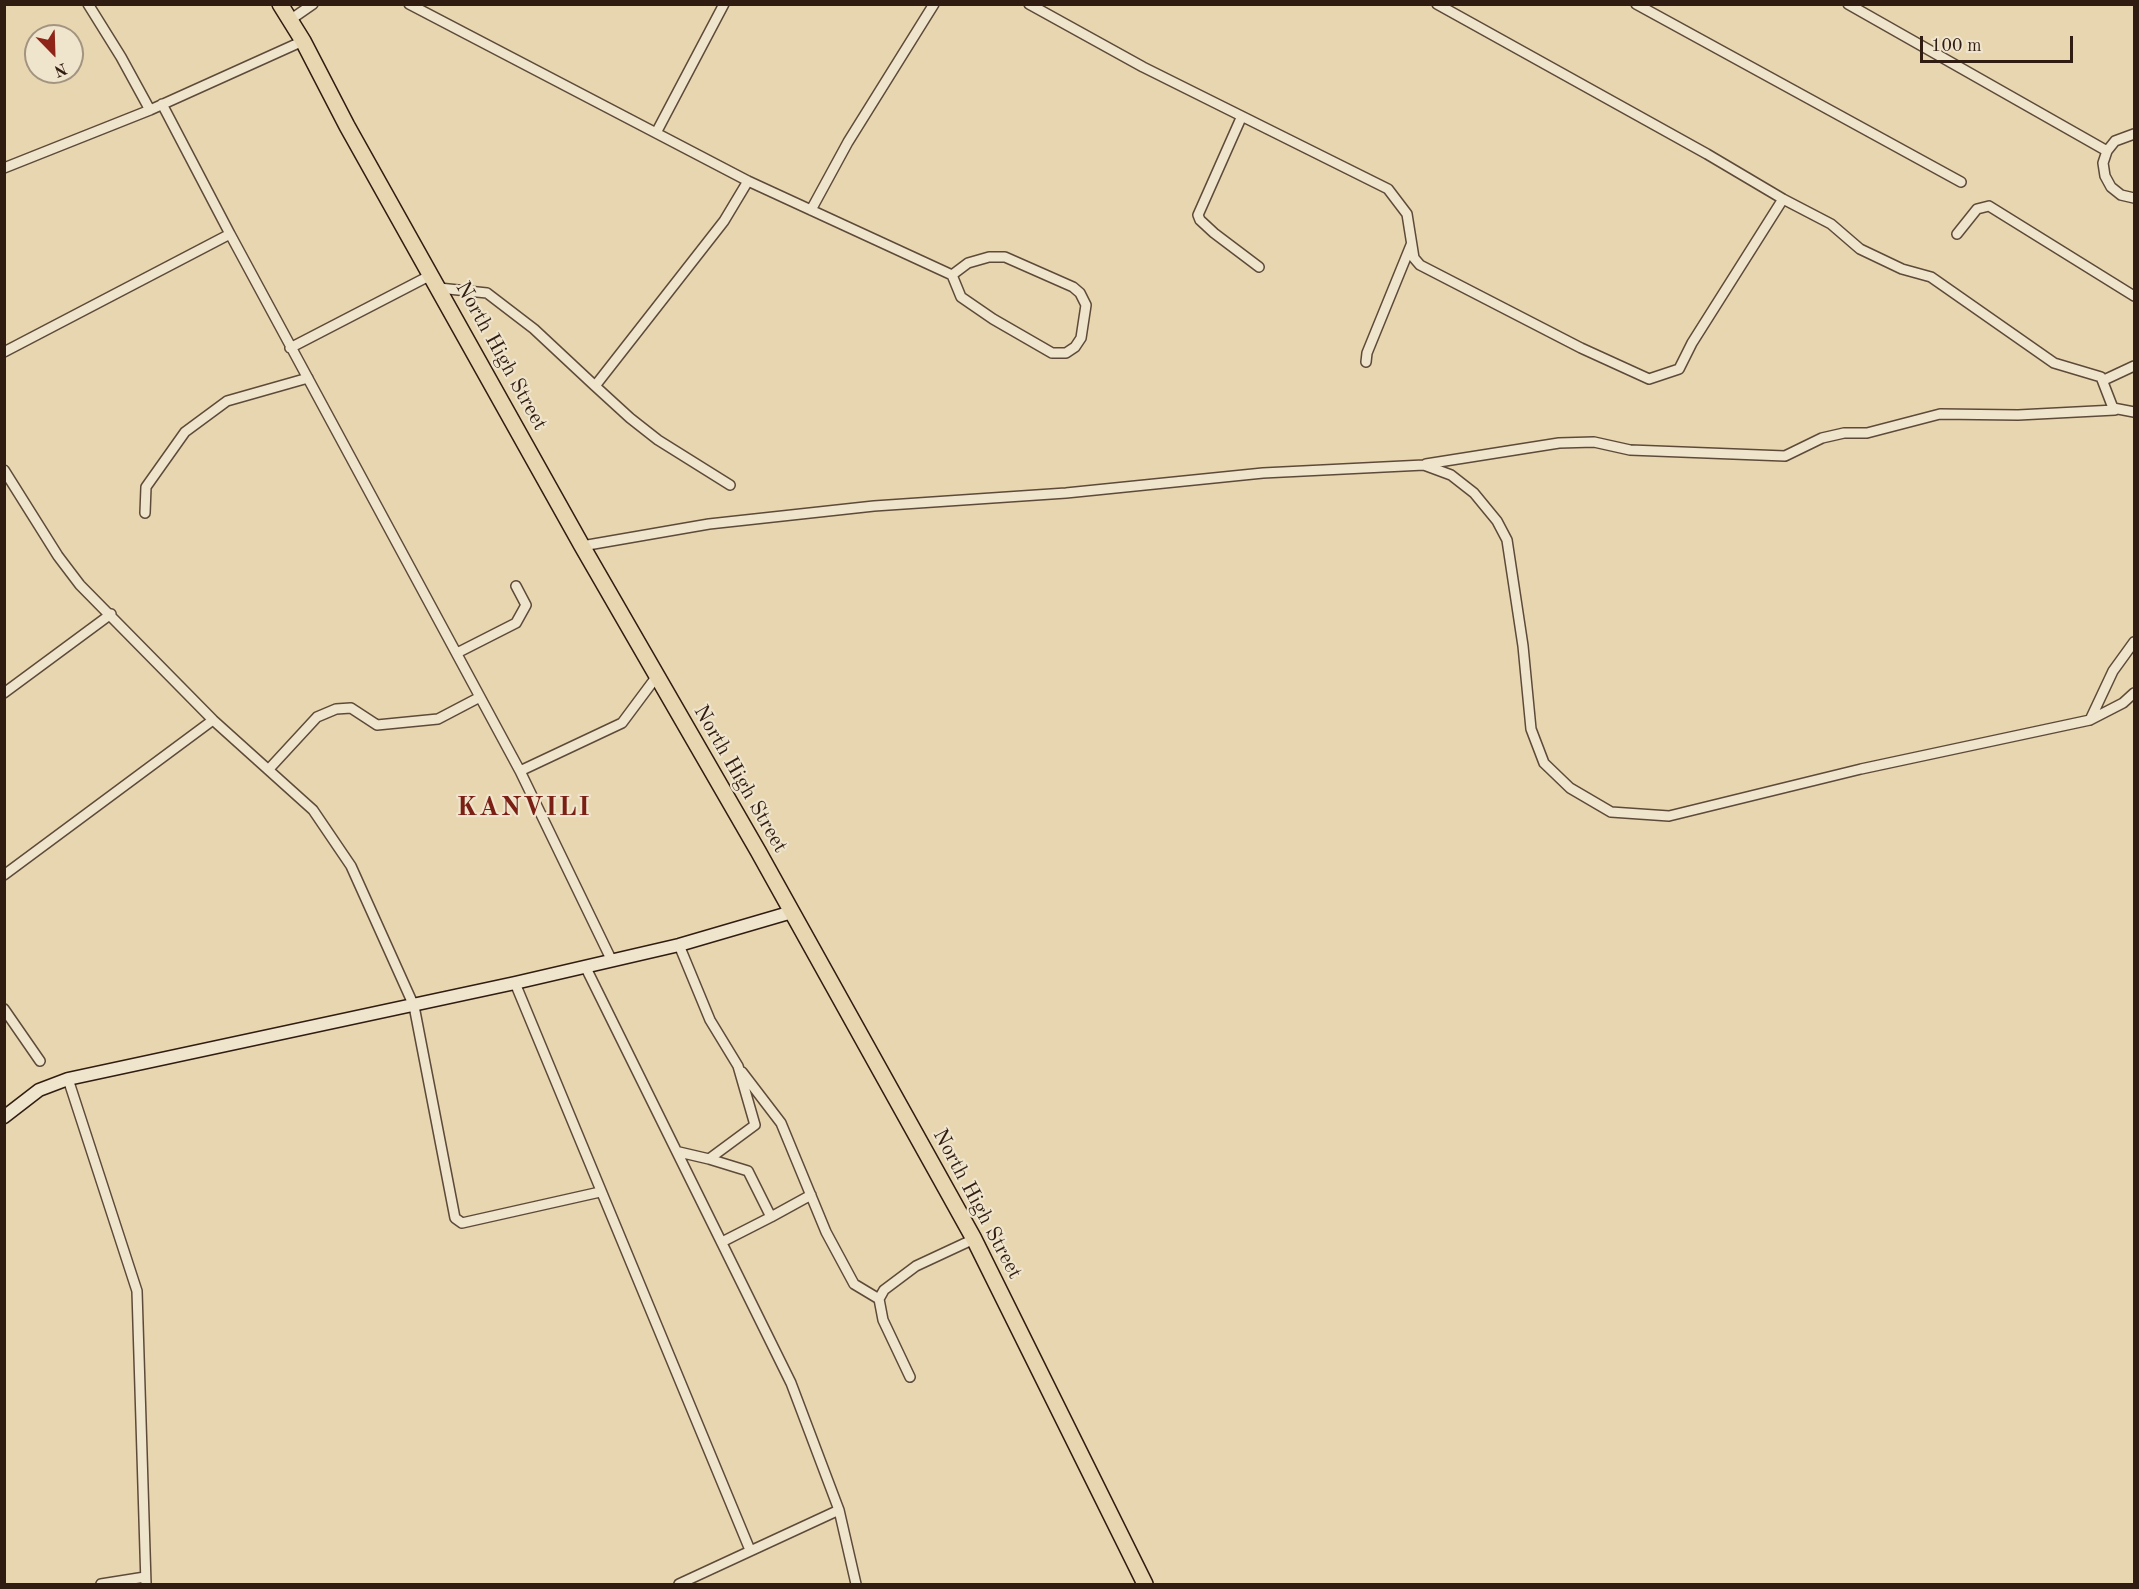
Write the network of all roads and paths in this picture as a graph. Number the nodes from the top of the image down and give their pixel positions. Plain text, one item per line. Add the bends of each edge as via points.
1 (88, 4) edge
2 (280, 4) edge
3 (313, 4) edge
4 (409, 4) edge
5 (724, 4) edge
6 (934, 4) edge
7 (1029, 4) edge
8 (1437, 4) edge
9 (1636, 4) edge
10 (1848, 4) edge
11 (290, 20) junction
12 (303, 41) junction
13 (162, 104) junction
14 (150, 110) junction
15 (1241, 118) junction
16 (656, 133) junction
17 (2134, 134) edge
18 (2107, 151) junction
19 (4, 168) edge
20 (748, 181) junction
21 (1961, 182) dead end
22 (2134, 198) edge
23 (1783, 200) junction
24 (811, 210) junction
25 (230, 234) junction
26 (1957, 234) dead end
27 (1411, 245) junction
28 (1259, 267) dead end
29 (431, 275) junction
30 (952, 275) junction
31 (439, 288) junction
32 (2134, 296) edge
33 (290, 348) junction
34 (4, 352) edge
35 (1366, 362) dead end
36 (2134, 366) edge
37 (308, 378) junction
38 (2104, 380) junction
39 (595, 386) junction
40 (2115, 410) junction
41 (2134, 412) edge
42 (1424, 465) junction
43 (4, 470) edge
44 (730, 485) dead end
45 (145, 513) dead end
46 (582, 546) junction
47 (516, 586) dead end
48 (111, 614) junction
49 (2134, 642) edge
50 (457, 653) junction
51 (657, 676) junction
52 (4, 693) edge
53 (2134, 693) edge
54 (480, 698) junction
55 (213, 720) junction
56 (2090, 720) junction
57 (269, 769) junction
58 (520, 771) junction
59 (4, 875) edge
60 (792, 912) junction
61 (679, 945) junction
62 (611, 959) junction
63 (585, 966) junction
64 (515, 984) junction
65 (414, 1006) junction
66 (4, 1009) edge
67 (40, 1061) dead end
68 (738, 1066) junction
69 (68, 1079) junction
70 (4, 1118) edge
71 (679, 1152) junction
72 (709, 1159) junction
73 (600, 1192) junction
74 (811, 1196) junction
75 (771, 1217) junction
76 (974, 1239) junction
77 (722, 1242) junction
78 (879, 1299) junction
79 (910, 1377) dead end
80 (839, 1510) junction
81 (750, 1550) junction
82 (699, 1580) edge
83 (145, 1581) edge
84 (101, 1584) edge
85 (679, 1584) edge
86 (856, 1584) edge
87 (1145, 1584) edge

1 - 14 street
2 - 11 highway, North High Street
3 - 11 street
4 - 16 street
5 - 16 street
6 - 24 street via 848,142
7 - 15 street
8 - 23 street
9 - 21 street
10 - 18 street
11 - 12 highway, North High Street
12 - 13 street
12 - 29 highway, North High Street
13 - 14 street
13 - 25 street
14 - 19 street
15 - 27 street via 1388,189 1407,214
15 - 28 street via 1198,215 1214,233
16 - 20 street
17 - 18 street via 2115,141
18 - 22 street via 2103,164 2111,187
20 - 24 street
20 - 39 street via 724,221
23 - 27 street via 1679,369 1649,379 1420,265
23 - 38 street via 1831,224 1860,249 1902,269 1931,277 2054,363
24 - 30 street
25 - 33 street
25 - 34 street
26 - 32 street via 1977,209 1989,206
27 - 35 street
29 - 31 highway, North High Street
29 - 33 street
30 - 30 street via 968,263 988,256 1005,257 1072,287 1086,305 1081,338 1066,353 1052,353 961,297
31 - 39 street via 487,293 534,329
31 - 46 highway, North High Street
33 - 37 street
36 - 38 street
37 - 45 street via 227,401 185,432 146,487
37 - 50 street
38 - 40 street
39 - 44 street via 658,440
40 - 41 street
40 - 42 street via 1940,414 1868,433 1822,438 1785,456 1630,450 1594,442 1559,442
42 - 46 street via 1263,473 1066,493 874,506 709,524
42 - 56 street via 1451,475 1474,493 1497,521 1507,540 1531,729 1545,763 1570,788 1611,812 1669,816 1861,769
43 - 48 street via 58,556 80,585
46 - 51 highway, North High Street
47 - 50 street via 526,605 516,623
48 - 52 street
48 - 55 street
49 - 56 street via 2113,671
50 - 54 street
51 - 58 street via 622,723
51 - 60 highway, North High Street
53 - 56 street
54 - 57 street via 438,719 377,725 351,708 336,709 317,717
54 - 58 street
55 - 57 street
55 - 59 street
57 - 65 street via 313,810 351,866
58 - 62 street
60 - 61 main road
60 - 76 highway, North High Street
61 - 62 main road
61 - 68 street via 710,1020
62 - 63 main road
63 - 64 main road
63 - 71 street
64 - 65 main road
64 - 73 street
65 - 69 main road
65 - 73 street via 455,1218 462,1223
66 - 67 street
68 - 72 street via 755,1125
68 - 74 street via 781,1124
69 - 70 main road via 39,1090
69 - 83 street via 137,1291
71 - 72 street
71 - 77 street
72 - 75 street via 748,1171
73 - 81 street
74 - 75 street
74 - 78 street via 854,1284
75 - 77 street
76 - 78 street via 916,1266 884,1290
76 - 87 highway, North High Street
77 - 80 street via 791,1383
78 - 79 street via 883,1320
80 - 81 street
80 - 86 street
81 - 82 street
82 - 85 street
83 - 84 street

